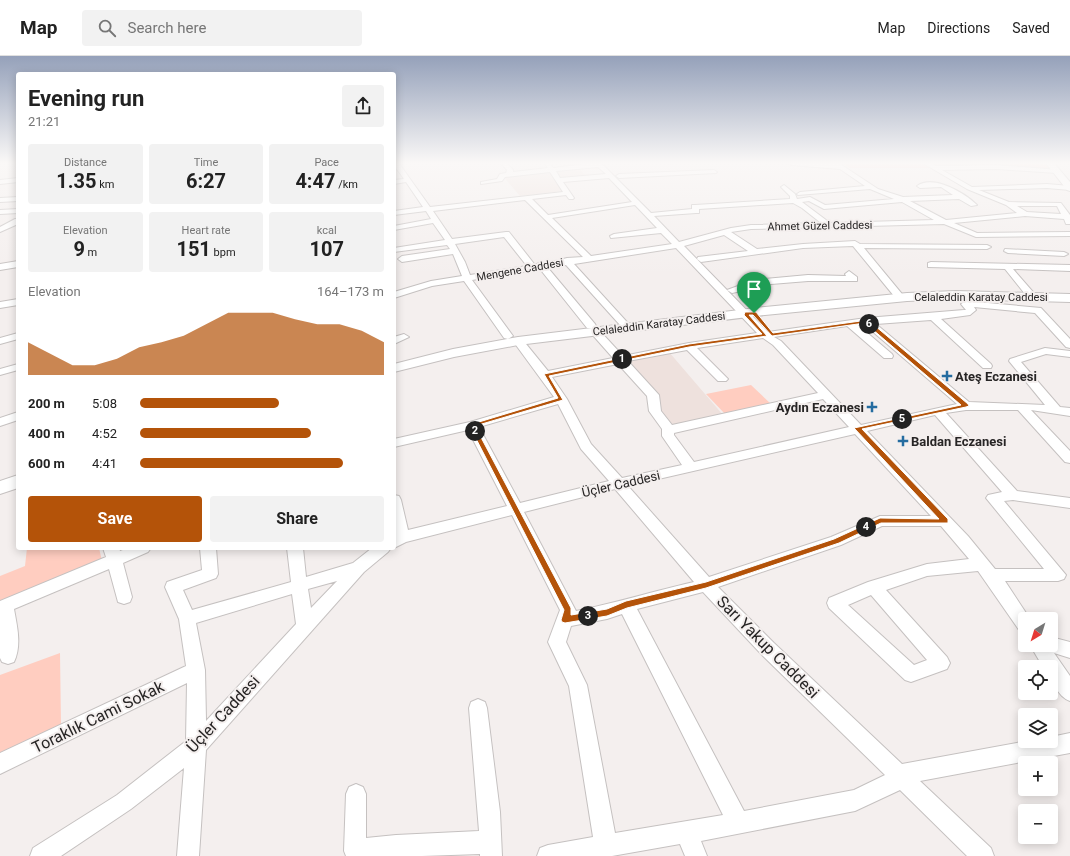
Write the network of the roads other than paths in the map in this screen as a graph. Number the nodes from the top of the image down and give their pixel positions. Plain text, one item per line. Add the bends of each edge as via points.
1 (423, 199) edge
2 (505, 199) edge
3 (528, 199) edge
4 (570, 199) edge
5 (633, 199) edge
6 (640, 199) edge
7 (777, 199) edge
8 (796, 199) edge
9 (811, 199) edge
10 (901, 199) edge
11 (904, 199) edge
12 (964, 199) edge
13 (1007, 199) edge
14 (1010, 199) edge
15 (567, 201) dead end
16 (637, 203) junction
17 (548, 204) dead end
18 (973, 205) dead end
19 (535, 206) junction
20 (429, 208) junction
21 (16, 210) edge
22 (986, 210) dead end
23 (0, 212) edge
24 (396, 213) edge
25 (654, 214) junction
26 (1025, 214) junction
27 (998, 216) junction
28 (1067, 216) edge
29 (547, 217) junction
30 (436, 220) junction
31 (16, 222) edge
32 (944, 222) junction
33 (1070, 223) edge
34 (832, 225) junction
35 (396, 228) edge
36 (0, 230) edge
37 (663, 230) junction
38 (725, 232) junction
39 (976, 234) junction
40 (1009, 234) junction
41 (1040, 234) junction
42 (1070, 234) edge
43 (671, 235) junction
44 (614, 236) dead end
45 (709, 238) junction
46 (450, 242) junction
47 (856, 245) junction
48 (683, 247) junction
49 (396, 250) edge
50 (646, 250) junction
51 (455, 251) junction
52 (756, 252) junction
53 (1008, 252) dead end
54 (1032, 252) junction
55 (701, 254) junction
56 (588, 258) junction
57 (402, 259) dead end
58 (16, 260) edge
59 (567, 261) junction
60 (16, 264) edge
61 (931, 265) dead end
62 (3, 266) edge
63 (536, 266) junction
64 (1007, 266) junction
65 (1070, 268) edge
66 (849, 274) dead end
67 (467, 279) junction
68 (732, 290) junction
69 (1028, 292) junction
70 (1070, 293) edge
71 (397, 294) edge
72 (897, 294) junction
73 (1070, 298) edge
74 (16, 302) edge
75 (0, 305) edge
76 (748, 311) junction
77 (933, 317) junction
78 (866, 321) junction
79 (623, 323) junction
80 (849, 323) junction
81 (593, 329) junction
82 (16, 336) edge
83 (404, 337) dead end
84 (513, 338) junction
85 (771, 338) junction
86 (0, 340) edge
87 (396, 340) edge
88 (1070, 345) edge
89 (689, 346) junction
90 (1070, 354) edge
91 (888, 356) dead end
92 (619, 359) junction
93 (396, 361) edge
94 (987, 366) dead end
95 (396, 367) edge
96 (16, 368) edge
97 (0, 372) edge
98 (546, 375) junction
99 (722, 378) dead end
100 (825, 395) junction
101 (561, 399) junction
102 (966, 406) junction
103 (1021, 407) junction
104 (1057, 410) junction
105 (938, 411) junction
106 (1070, 412) edge
107 (16, 417) edge
108 (0, 422) edge
109 (472, 425) junction
110 (853, 429) junction
111 (669, 430) junction
112 (396, 443) edge
113 (1070, 459) edge
114 (692, 467) junction
115 (16, 482) edge
116 (617, 484) junction
117 (0, 488) edge
118 (16, 491) edge
119 (1013, 495) junction
120 (0, 497) edge
121 (1070, 503) edge
122 (516, 509) junction
123 (396, 520) edge
124 (946, 521) junction
125 (398, 540) edge
126 (133, 550) edge
127 (208, 550) edge
128 (295, 550) edge
129 (380, 550) edge
130 (112, 554) edge
131 (358, 568) junction
132 (986, 570) junction
133 (299, 585) junction
134 (706, 585) junction
135 (874, 586) junction
136 (124, 597) dead end
137 (626, 605) junction
138 (2, 607) edge
139 (1018, 615) edge
140 (187, 619) junction
141 (565, 620) junction
142 (305, 624) junction
143 (1058, 646) edge
144 (1070, 650) edge
145 (1044, 652) edge
146 (8, 656) dead end
147 (196, 670) junction
148 (1070, 692) edge
149 (478, 708) dead end
150 (1070, 743) edge
151 (196, 746) junction
152 (0, 764) edge
153 (901, 776) junction
154 (356, 794) dead end
155 (739, 823) junction
156 (686, 831) junction
157 (606, 846) junction
158 (491, 849) edge
159 (41, 856) edge
160 (188, 856) edge
161 (548, 856) edge
162 (696, 856) edge
163 (983, 856) edge

1 - 20 street, Sarı Yakup Caddesi
2 - 20 street
3 - 19 street
4 - 15 street
5 - 16 street
6 - 25 street
7 - 25 street via 695,206 696,211
8 - 34 street
9 - 10 street via 824,207
11 - 32 street
12 - 18 street
13 - 26 street
14 - 28 street via 1059,204
16 - 29 street
16 - 37 street
17 - 19 street
19 - 29 street
20 - 24 street
20 - 30 street, Sarı Yakup Caddesi
21 - 23 street
22 - 27 street
25 - 43 street
26 - 27 street, Ahmet Güzel Caddesi
26 - 28 street, Ahmet Güzel Caddesi
27 - 32 street, Ahmet Güzel Caddesi
28 - 33 street
29 - 56 street
30 - 35 street
30 - 46 street, Sarı Yakup Caddesi
31 - 36 street
32 - 34 street, Ahmet Güzel Caddesi
32 - 39 street
34 - 38 street, Ahmet Güzel Caddesi via 756,227
34 - 47 street
37 - 43 street
37 - 44 street
38 - 45 street, Ahmet Güzel Caddesi
38 - 52 street
39 - 40 street
39 - 47 street via 987,247
40 - 41 street
40 - 54 street
41 - 42 street
41 - 54 street via 1064,254
43 - 45 street
43 - 48 street
43 - 50 street via 668,242
45 - 48 street, Ahmet Güzel Caddesi
45 - 55 street
46 - 49 street
46 - 51 street, Sarı Yakup Caddesi
46 - 63 street via 506,234
47 - 52 street via 803,246
47 - 72 street
48 - 50 street, Ahmet Güzel Caddesi
48 - 50 street
48 - 55 street
48 - 76 street
50 - 56 street, Mengene Caddesi
51 - 57 street
51 - 67 street, Sarı Yakup Caddesi
52 - 55 street
53 - 54 street
55 - 68 street
56 - 59 street, Mengene Caddesi
58 - 62 street
59 - 63 street, Mengene Caddesi
59 - 79 street
60 - 62 street
61 - 64 street
63 - 67 street, Mengene Caddesi
63 - 81 street
64 - 65 street
64 - 69 street
66 - 68 street via 854,279 808,278 742,284 743,288
67 - 71 street, Mengene Caddesi via 431,284
67 - 84 street, Sarı Yakup Caddesi
68 - 76 street
69 - 70 main road, Celaleddin Karatay Caddesi
69 - 72 main road, Celaleddin Karatay Caddesi via 952,290
72 - 76 main road, Celaleddin Karatay Caddesi
73 - 76 main road, Celaleddin Karatay Caddesi via 914,296
74 - 75 street
76 - 79 main road, Celaleddin Karatay Caddesi
76 - 81 main road, Celaleddin Karatay Caddesi
76 - 85 street
77 - 78 street
77 - 88 street via 967,313 971,310 966,304 1038,310
77 - 94 street
78 - 80 street
78 - 102 street
79 - 81 main road, Celaleddin Karatay Caddesi
80 - 85 street
80 - 91 street
81 - 84 main road, Celaleddin Karatay Caddesi
81 - 92 street
82 - 86 street
83 - 87 street
84 - 93 main road, Celaleddin Karatay Caddesi via 458,346
84 - 95 main road, Celaleddin Karatay Caddesi
84 - 98 street, Sarı Yakup Caddesi
85 - 89 street
85 - 100 street
89 - 92 street
89 - 99 street
90 - 104 street via 1045,351 1014,361
92 - 98 street
92 - 111 street via 653,395 655,411
96 - 97 street
98 - 101 street, Sarı Yakup Caddesi
100 - 110 street
100 - 111 street
101 - 109 street
101 - 116 street, Sarı Yakup Caddesi via 586,446
102 - 103 street, Üçler Caddesi
102 - 105 street, Üçler Caddesi
103 - 104 street, Üçler Caddesi
103 - 113 street
104 - 106 street, Üçler Caddesi
105 - 110 street, Üçler Caddesi
105 - 119 street
107 - 108 street
109 - 112 street
109 - 122 street
110 - 114 street, Üçler Caddesi
110 - 124 street
111 - 114 street via 668,436
114 - 116 street, Üçler Caddesi
115 - 117 main road
116 - 122 street, Üçler Caddesi
116 - 134 street, Sarı Yakup Caddesi
118 - 120 main road
119 - 121 street
119 - 132 street via 993,498 1058,575
122 - 125 street, Üçler Caddesi
122 - 141 street via 568,610
123 - 125 street
124 - 132 street
124 - 134 street via 880,521 836,541
126 - 130 street
127 - 140 street via 210,574 173,587
128 - 133 street
129 - 131 street, Üçler Caddesi
130 - 136 street
130 - 138 street
131 - 133 street
131 - 142 street, Üçler Caddesi
132 - 135 street via 927,570
132 - 139 street
133 - 140 street
133 - 142 street
134 - 137 street
134 - 153 street, Sarı Yakup Caddesi via 768,650
135 - 135 street via 835,603 911,674 941,662
137 - 141 street via 607,612
137 - 155 street
138 - 146 street via 10,634
140 - 147 street
141 - 157 street via 557,642 578,685
142 - 151 street, Üçler Caddesi
143 - 144 street
145 - 148 street
147 - 151 street
147 - 152 street, Toraklık Cami Sokak
149 - 158 street
150 - 153 street
151 - 159 street, Üçler Caddesi via 124,802
151 - 160 street
153 - 155 street via 855,800
153 - 163 street, Sarı Yakup Caddesi
154 - 158 street via 355,851 396,846
155 - 156 street
156 - 157 street
156 - 162 street
157 - 161 street

